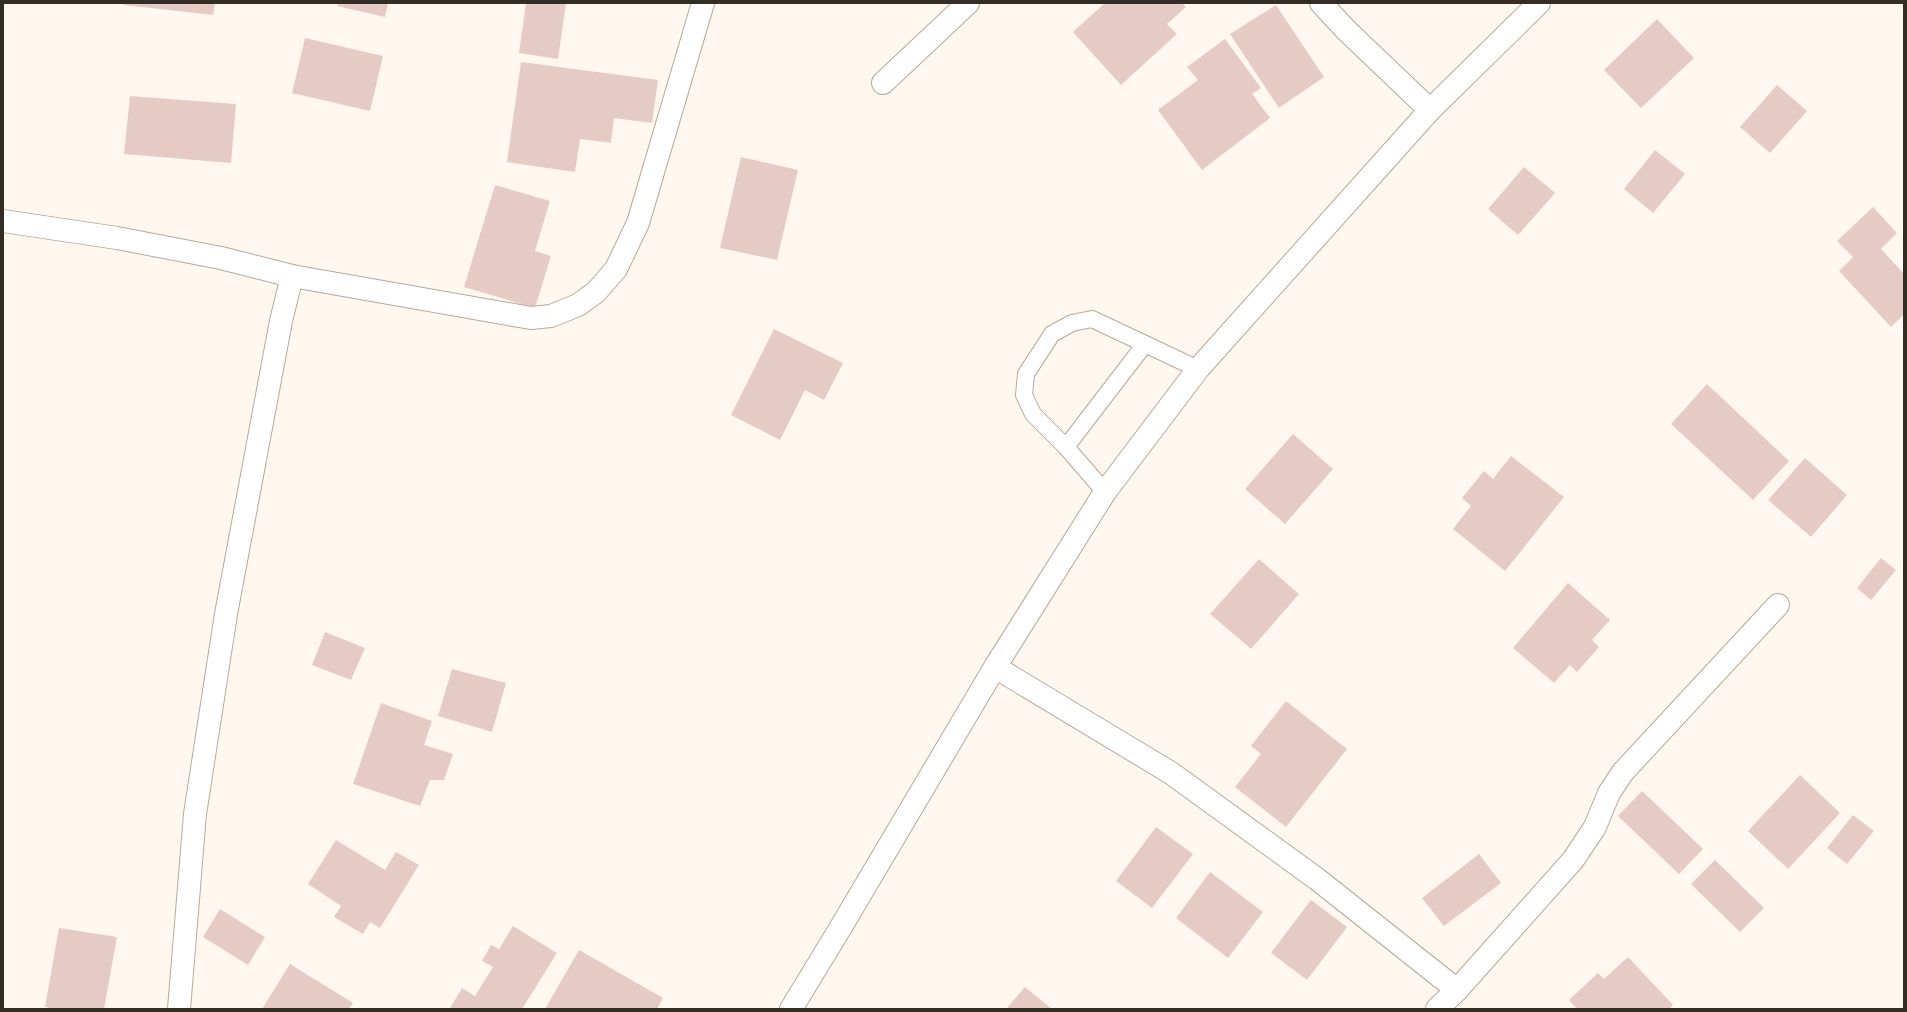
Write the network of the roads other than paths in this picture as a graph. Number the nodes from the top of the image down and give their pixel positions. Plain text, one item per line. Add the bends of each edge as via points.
1 (703, 3) edge
2 (968, 3) edge
3 (1321, 3) edge
4 (1539, 3) edge
5 (883, 83) dead end
6 (1430, 110) junction
7 (3, 221) edge
8 (292, 276) junction
9 (1145, 344) junction
10 (1198, 369) junction
11 (1066, 447) junction
12 (1105, 492) junction
13 (1778, 605) dead end
14 (995, 667) junction
15 (1457, 990) junction
16 (179, 1009) edge
17 (791, 1009) edge
18 (1437, 1009) edge

1 - 8 street via 638,223 616,269 596,292 578,305 551,316 530,318
2 - 5 street
3 - 6 street
4 - 6 street
6 - 10 street
7 - 8 street via 118,238 221,258
8 - 16 street via 281,320 227,607 197,798
9 - 10 lane
9 - 11 lane
9 - 11 lane via 1092,319 1072,323 1052,334 1026,374 1024,395 1033,414
10 - 12 street
11 - 12 lane
12 - 14 street
13 - 15 street via 1623,772 1609,793 1596,827 1573,860
14 - 15 street via 1171,773 1317,879
14 - 17 street
15 - 18 street

